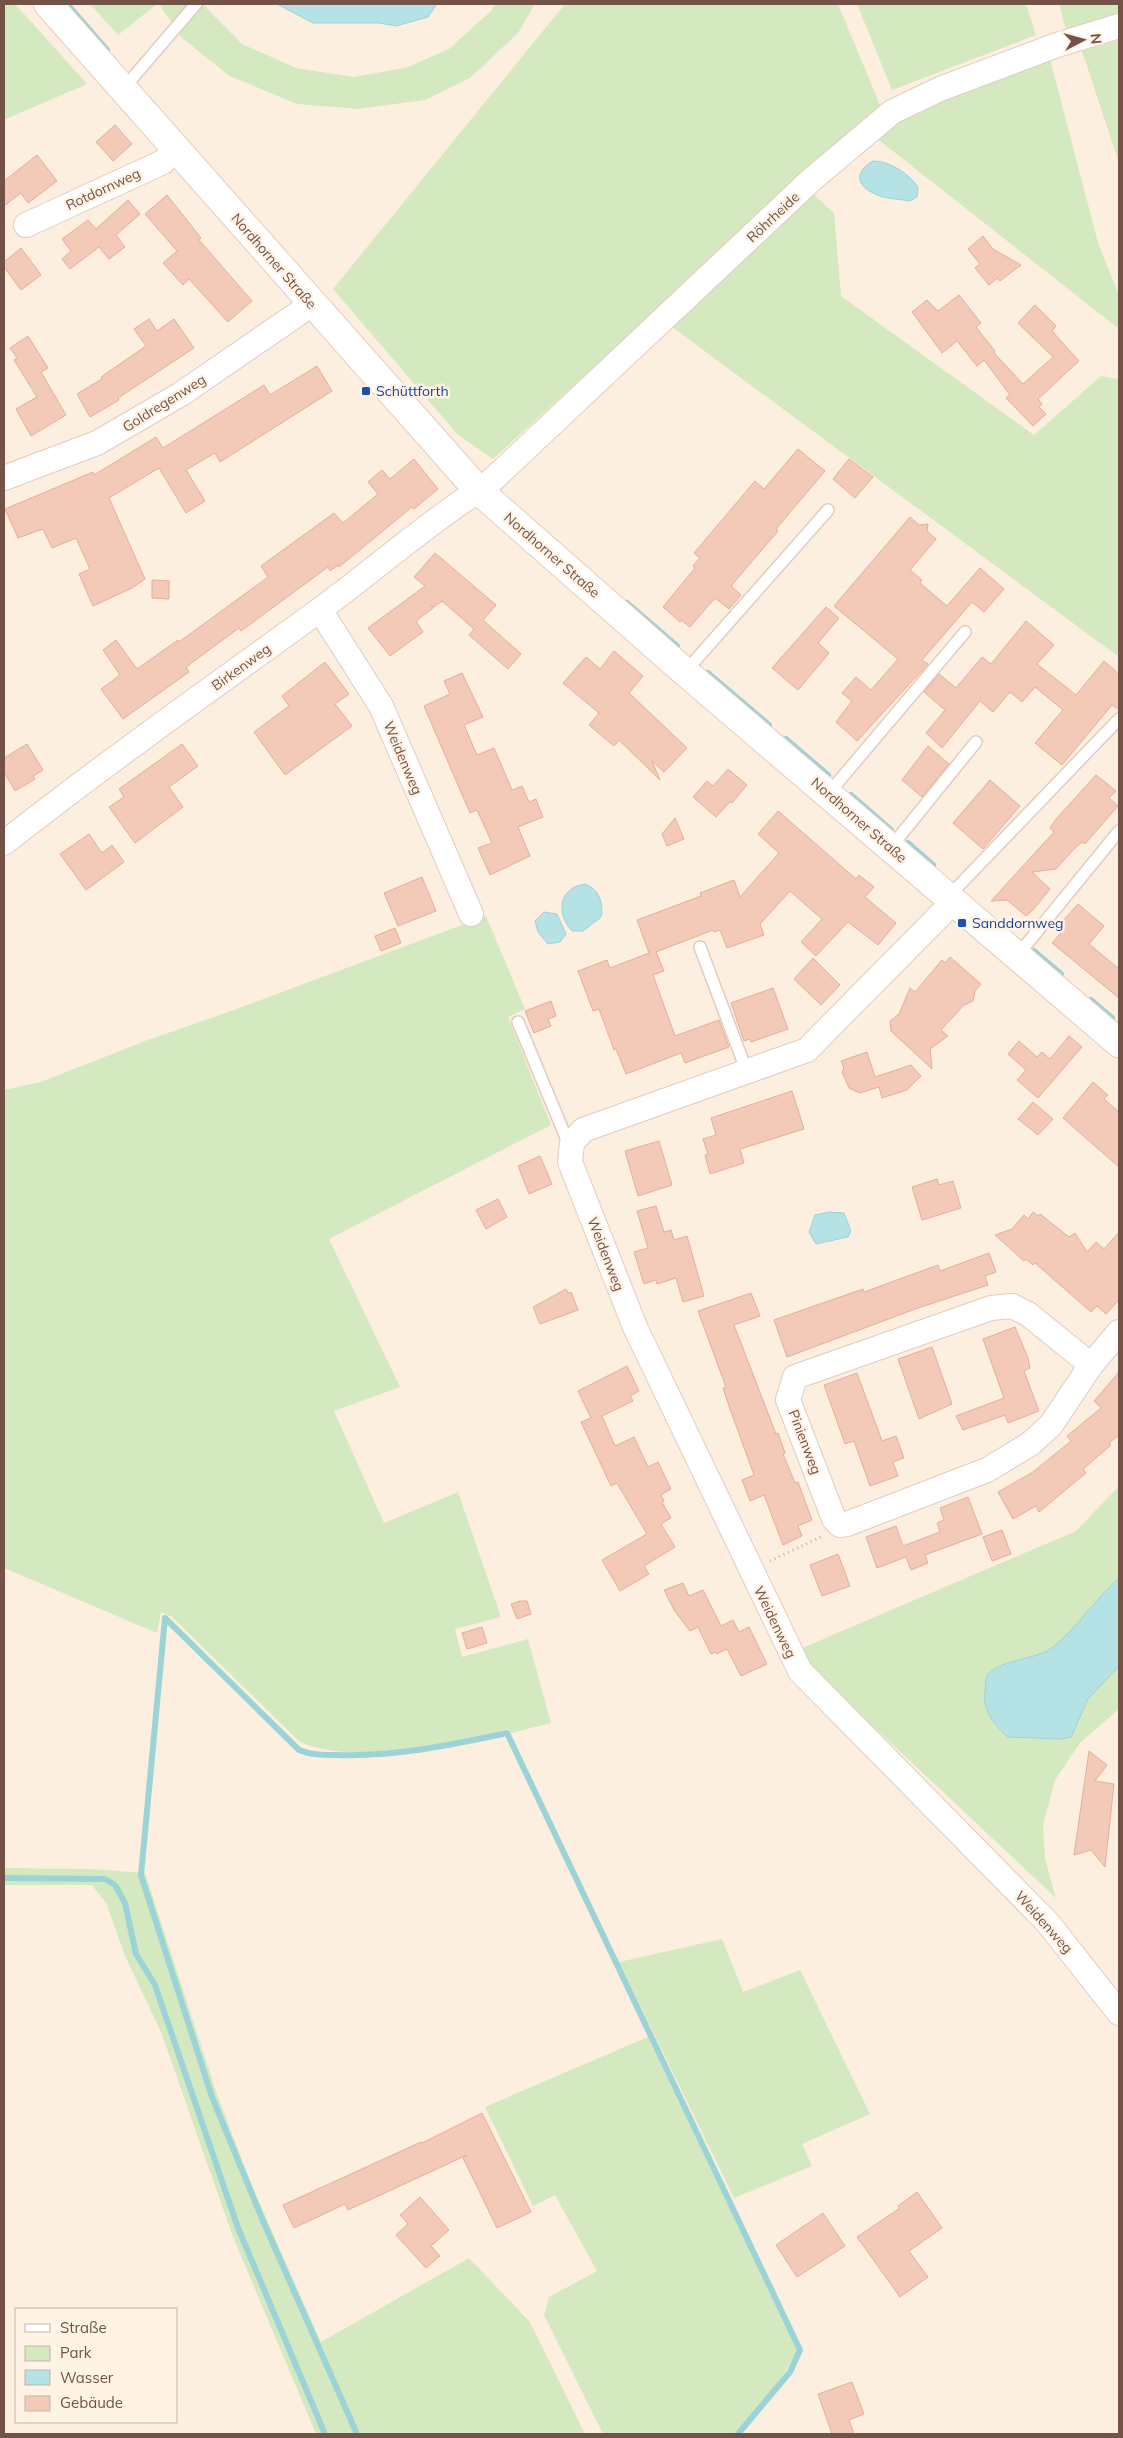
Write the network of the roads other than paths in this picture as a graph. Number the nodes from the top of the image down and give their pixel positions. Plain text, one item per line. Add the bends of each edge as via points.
1 (48, 4) edge
2 (196, 4) edge
3 (1119, 26) edge
4 (123, 89) junction
5 (176, 149) junction
6 (26, 225) dead end
7 (310, 302) junction
8 (4, 478) edge
9 (478, 490) junction
10 (828, 510) dead end
11 (320, 610) junction
12 (965, 632) dead end
13 (685, 672) junction
14 (1119, 719) edge
15 (976, 742) dead end
16 (828, 794) junction
17 (1119, 831) edge
18 (4, 843) edge
19 (891, 848) junction
20 (951, 899) junction
21 (470, 914) dead end
22 (700, 947) dead end
23 (1018, 956) junction
24 (518, 1022) dead end
25 (1119, 1043) edge
26 (747, 1072) junction
27 (572, 1143) junction
28 (1119, 1332) edge
29 (1091, 1365) junction
30 (1119, 2013) edge

1 - 4 street, Nordhorner Straße
2 - 4 lane
3 - 9 street, Röhrheide via 1048,48 892,112 810,181
4 - 5 street, Nordhorner Straße
5 - 6 street, Rotdornweg via 163,162
5 - 7 street, Nordhorner Straße
7 - 8 street, Goldregenweg via 299,313 181,394 97,443
7 - 9 street, Nordhorner Straße
9 - 11 street, Birkenweg
9 - 13 street, Nordhorner Straße
10 - 13 lane
11 - 18 street, Birkenweg via 79,784
11 - 21 street, Weidenweg via 381,706
12 - 16 lane
13 - 16 street, Nordhorner Straße
14 - 20 lane
15 - 19 lane
16 - 19 street, Nordhorner Straße
17 - 23 lane
19 - 20 street, Nordhorner Straße
20 - 23 street, Nordhorner Straße
20 - 26 street via 807,1050
22 - 26 lane
23 - 25 street, Nordhorner Straße
24 - 27 lane via 567,1140
26 - 27 street via 583,1130
27 - 30 street, Weidenweg via 570,1162 635,1327 800,1671 1048,1923
28 - 29 street
29 - 29 street, Pinienweg via 1051,1426 1030,1444 987,1470 847,1524 840,1524 834,1519 788,1400 795,1377 990,1308 1012,1306 1028,1314

